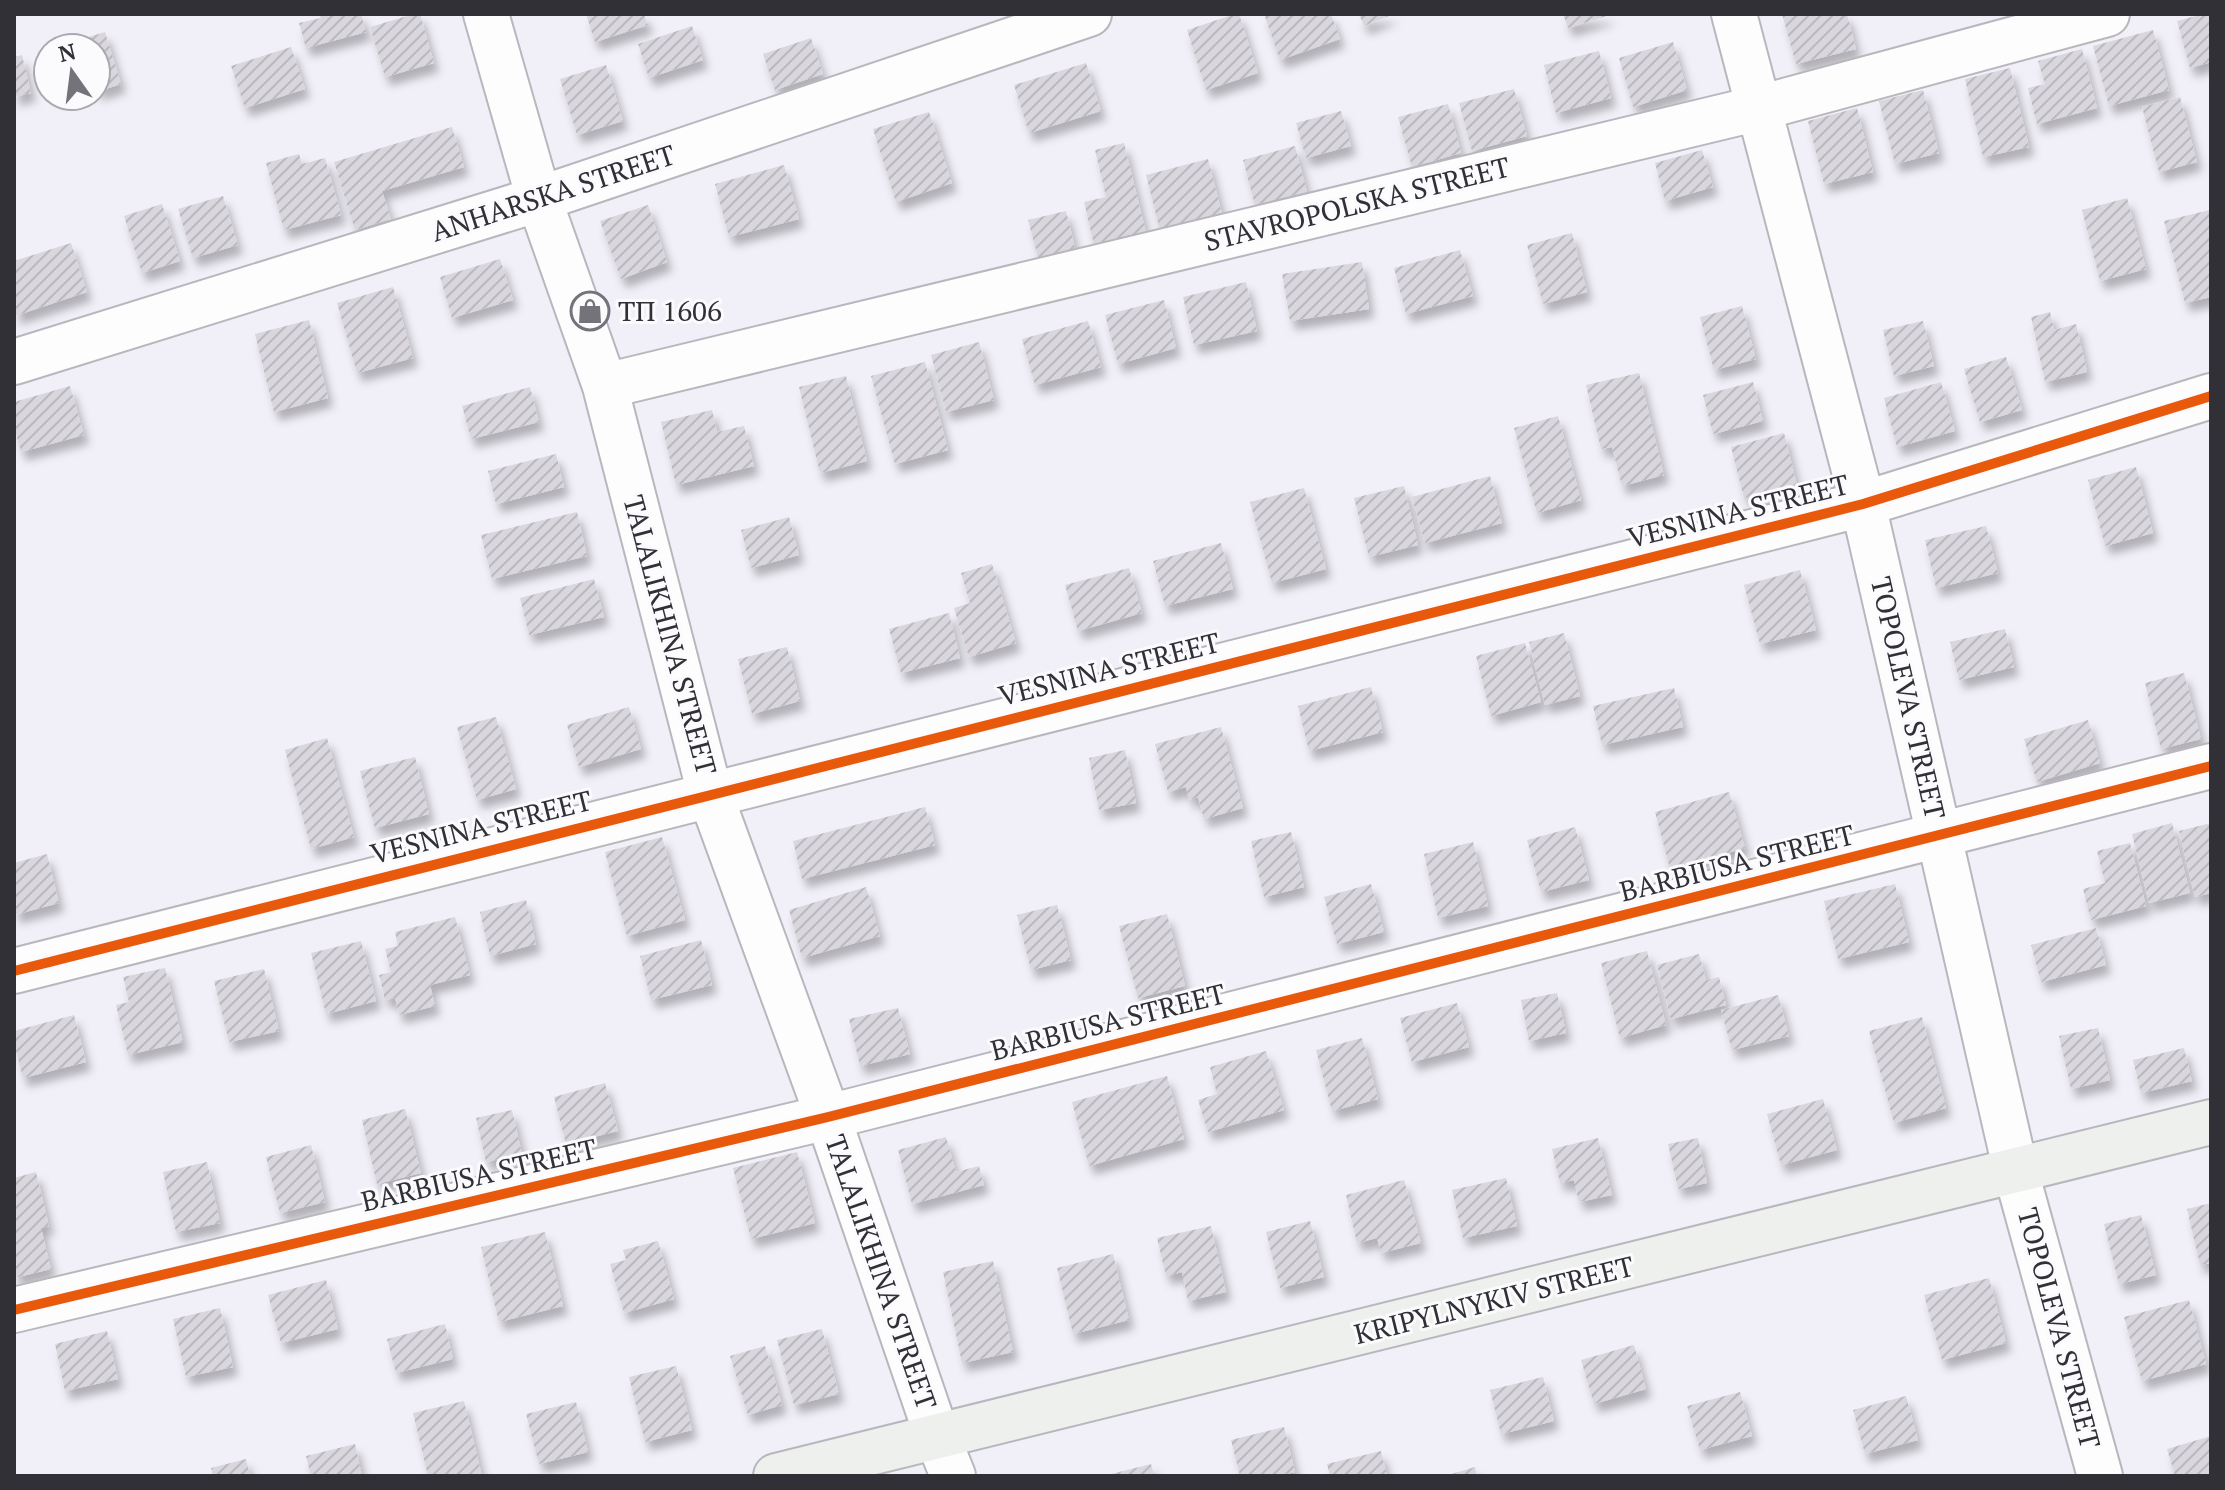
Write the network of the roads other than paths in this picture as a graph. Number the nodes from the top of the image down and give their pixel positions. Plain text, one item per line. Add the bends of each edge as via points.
1 (486, 14) edge
2 (1089, 14) edge
3 (1734, 14) edge
4 (2107, 14) edge
5 (1759, 108) junction
6 (539, 199) junction
7 (14, 362) edge
8 (605, 386) junction
9 (2211, 396) edge
10 (1863, 504) junction
11 (2211, 766) edge
12 (710, 794) junction
13 (1940, 837) junction
14 (14, 971) edge
15 (828, 1117) junction
16 (2211, 1122) edge
17 (2016, 1172) junction
18 (14, 1310) edge
19 (937, 1436) junction
20 (776, 1476) edge
21 (953, 1476) edge
22 (2100, 1476) edge

1 - 6 street, TALALIKHINA STREET
2 - 6 street, ANHARSKA STREET
3 - 5 street, TOPOLEVA STREET
4 - 5 street, STAVROPOLSKA STREET
5 - 8 street, STAVROPOLSKA STREET
5 - 10 street, TOPOLEVA STREET
6 - 7 street, ANHARSKA STREET
6 - 8 street, TALALIKHINA STREET
8 - 12 street, TALALIKHINA STREET
9 - 10 street, VESNINA STREET
10 - 12 street, VESNINA STREET
10 - 13 street, TOPOLEVA STREET
11 - 13 street, BARBIUSA STREET
12 - 14 street, VESNINA STREET
12 - 15 street, TALALIKHINA STREET
13 - 15 street, BARBIUSA STREET
13 - 17 street, TOPOLEVA STREET
15 - 18 street, BARBIUSA STREET
15 - 19 street, TALALIKHINA STREET
16 - 17 street, KRIPYLNYKIV STREET
17 - 19 street, KRIPYLNYKIV STREET
17 - 22 street, TOPOLEVA STREET
19 - 20 street, KRIPYLNYKIV STREET
19 - 21 street, TALALIKHINA STREET

